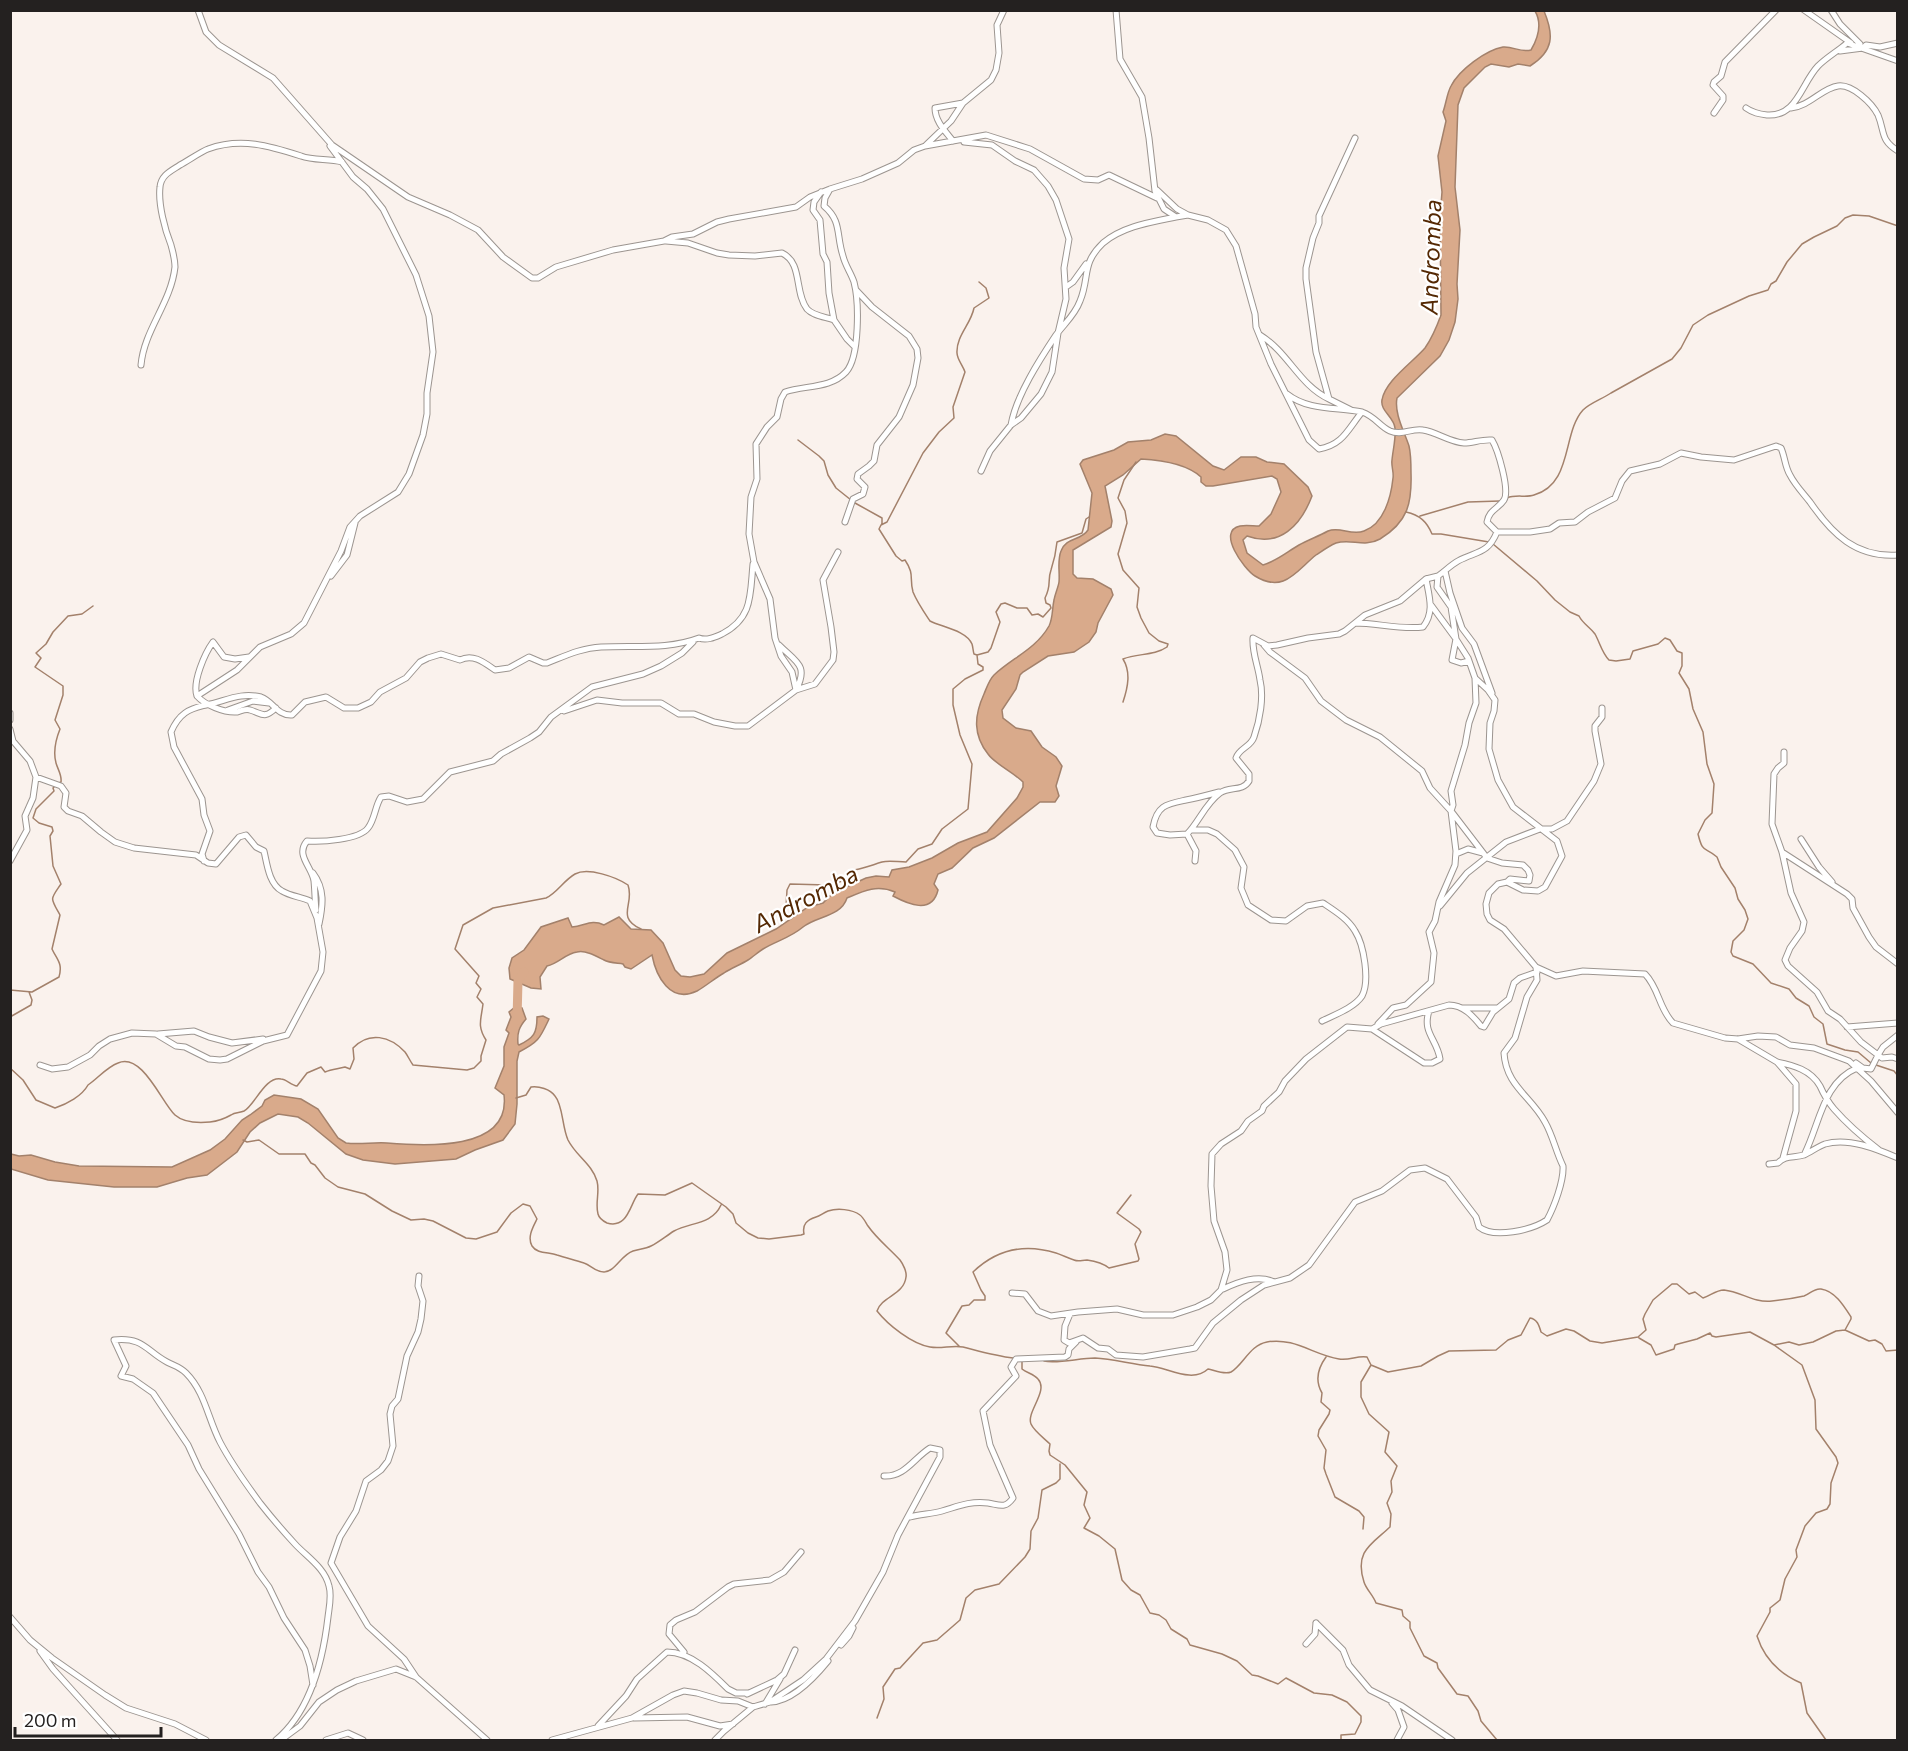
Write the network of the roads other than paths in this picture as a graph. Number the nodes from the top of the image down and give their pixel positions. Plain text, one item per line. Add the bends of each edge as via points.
1 (198, 10) edge
2 (1004, 10) edge
3 (1116, 10) edge
4 (1776, 10) edge
5 (1804, 10) edge
6 (1831, 10) edge
7 (1851, 43) junction
8 (1898, 43) edge
9 (1864, 48) junction
10 (1838, 51) junction
11 (1898, 61) edge
12 (963, 103) junction
13 (1746, 108) dead end
14 (1791, 108) junction
15 (1714, 113) dead end
16 (943, 128) junction
17 (324, 137) junction
18 (1355, 138) dead end
19 (956, 141) junction
20 (925, 146) junction
21 (1898, 151) edge
22 (342, 162) junction
23 (1154, 186) junction
24 (831, 189) junction
25 (820, 192) junction
26 (1159, 199) junction
27 (1188, 215) junction
28 (1176, 217) junction
29 (664, 241) junction
30 (1088, 262) junction
31 (1066, 287) junction
32 (855, 289) junction
33 (834, 320) junction
34 (1058, 333) junction
35 (1259, 334) junction
36 (854, 346) junction
37 (141, 365) dead end
38 (1286, 393) junction
39 (1329, 399) junction
40 (1351, 410) junction
41 (1362, 412) junction
42 (1011, 425) junction
43 (981, 471) dead end
44 (845, 522) dead end
45 (1497, 532) junction
46 (838, 552) dead end
47 (1898, 555) edge
48 (754, 562) junction
49 (1446, 571) junction
50 (1438, 576) junction
51 (1426, 579) junction
52 (1431, 605) junction
53 (1355, 622) junction
54 (696, 639) junction
55 (1456, 639) junction
56 (777, 643) junction
57 (1264, 644) junction
58 (249, 657) junction
59 (1469, 661) junction
60 (1475, 678) junction
61 (796, 690) junction
62 (197, 696) junction
63 (1495, 700) junction
64 (209, 704) junction
65 (269, 704) junction
66 (276, 708) junction
67 (1602, 708) dead end
68 (226, 711) junction
69 (559, 712) junction
70 (10, 713) edge
71 (10, 720) edge
72 (10, 729) edge
73 (1784, 752) dead end
74 (36, 777) junction
75 (1223, 791) junction
76 (1451, 811) junction
77 (1540, 829) junction
78 (1189, 832) junction
79 (1801, 839) dead end
80 (1782, 852) junction
81 (1456, 854) junction
82 (1486, 855) junction
83 (10, 861) edge
84 (204, 861) junction
85 (1195, 861) dead end
86 (311, 871) junction
87 (1507, 882) junction
88 (1837, 888) junction
89 (1437, 910) junction
90 (317, 918) junction
91 (318, 928) junction
92 (1898, 964) edge
93 (1537, 970) junction
94 (1462, 1008) junction
95 (1497, 1008) junction
96 (1429, 1011) junction
97 (1322, 1021) dead end
98 (1898, 1023) edge
99 (1847, 1027) junction
100 (1374, 1028) junction
101 (156, 1034) junction
102 (1898, 1035) edge
103 (1738, 1039) junction
104 (269, 1040) junction
105 (1878, 1055) junction
106 (1898, 1059) edge
107 (1849, 1061) junction
108 (1777, 1062) junction
109 (40, 1065) dead end
110 (1857, 1068) junction
111 (1826, 1099) junction
112 (1898, 1113) edge
113 (1879, 1150) junction
114 (1805, 1154) junction
115 (1783, 1158) junction
116 (1898, 1158) edge
117 (1769, 1164) dead end
118 (419, 1276) dead end
119 (1274, 1282) junction
120 (1221, 1290) junction
121 (1012, 1293) dead end
122 (1070, 1314) junction
123 (1078, 1340) junction
124 (884, 1476) dead end
125 (909, 1517) junction
126 (801, 1552) dead end
127 (10, 1617) edge
128 (34, 1643) junction
129 (1306, 1644) dead end
130 (795, 1650) dead end
131 (687, 1655) junction
132 (783, 1674) junction
133 (416, 1677) junction
134 (313, 1685) junction
135 (748, 1693) junction
136 (1389, 1700) junction
137 (738, 1701) junction
138 (768, 1703) junction
139 (753, 1707) junction
140 (632, 1718) junction
141 (733, 1724) junction
142 (597, 1727) junction
143 (117, 1740) edge
144 (206, 1740) edge
145 (278, 1740) edge
146 (326, 1740) edge
147 (363, 1740) edge
148 (487, 1740) edge
149 (552, 1740) edge
150 (715, 1740) edge
151 (1397, 1740) edge
152 (1452, 1740) edge

1 - 17 street via 206,32 219,45 273,78
2 - 12 street via 997,25 996,70 991,80
3 - 23 street via 1120,59 1142,97
4 - 15 street via 1725,62 1713,85 1723,96
5 - 7 street
6 - 9 street
7 - 9 street
7 - 10 street
8 - 9 street
9 - 10 street
9 - 11 street
10 - 14 street via 1816,68
12 - 16 street
12 - 16 street via 935,108
13 - 14 street via 1756,114 1774,115
14 - 21 street via 1844,86 1873,107 1885,141
16 - 19 street
16 - 20 street
17 - 22 street
17 - 29 street via 408,197 478,230 503,257 531,278 613,250
18 - 39 street via 1319,216 1306,268 1317,352
19 - 20 street
19 - 26 street via 986,135 1030,149 1084,179 1098,180 1109,175
19 - 31 street via 992,145 1034,170 1048,186 1069,239 1064,268
20 - 24 street via 898,163
22 - 37 street via 301,156 265,144 227,145 208,149 167,173 162,179 160,199 174,253 174,273 169,295 142,350
22 - 58 street via 383,209 416,275 429,316 433,352 423,435 398,492 355,522 347,555 324,585 304,623
23 - 26 street
23 - 27 street
24 - 25 street
24 - 32 street via 824,206 837,222 843,256
25 - 29 street via 796,207 717,222 693,234
25 - 33 street via 813,210 820,220
26 - 28 street via 1164,209
27 - 28 street
27 - 35 street via 1226,230 1236,246
28 - 30 street via 1130,228 1105,242
29 - 33 street via 688,243 729,255 786,255 793,264 807,309
30 - 31 street
30 - 34 street via 1080,303
31 - 34 street
32 - 36 street via 858,319
32 - 44 street via 872,308 909,336 918,358 913,385 899,417 877,445 874,460 858,474 857,479 865,488 851,502
33 - 36 street
34 - 42 street via 1029,381
34 - 42 street via 1052,372 1041,394
35 - 38 street
35 - 39 street via 1289,360 1304,382
36 - 48 street via 852,364 841,377 785,392 777,417 756,444 757,479 751,497 749,534
38 - 40 street via 1305,404
38 - 41 street via 1309,440 1319,449 1348,434
39 - 40 street
40 - 41 street
41 - 45 street via 1393,432 1421,429 1464,443 1492,440 1501,463 1505,498 1488,515 1487,522
42 - 43 street via 990,451
45 - 47 street via 1530,532 1575,522 1615,498 1630,471 1660,464 1681,453 1734,460 1776,446 1781,448 1790,476 1837,535 1847,543 1882,556
45 - 49 street via 1486,550 1457,561
46 - 61 street via 823,580 833,660 815,684
48 - 54 street via 744,617 723,633
48 - 56 street via 770,599
49 - 50 street
49 - 63 street via 1462,628 1474,644
50 - 51 street
50 - 55 street via 1437,588 1451,607
51 - 52 street
51 - 53 street via 1400,601
52 - 53 street via 1423,627
52 - 55 street
53 - 57 street via 1339,634
54 - 66 street via 676,645 580,650 543,663 529,657 509,668 495,670 476,659 460,660 441,654 420,662 406,678 358,708 344,708 326,697 305,702 292,715 282,714
54 - 69 street via 662,666 592,687
55 - 59 street
55 - 59 street via 1452,660
56 - 61 street via 792,672
56 - 61 street via 800,665 802,678
57 - 75 street via 1253,638 1262,702 1252,740 1236,758 1250,781 1242,788
57 - 76 street via 1305,678 1321,701 1346,720 1380,737 1422,771 1430,788
58 - 62 street via 237,670
58 - 62 street via 224,657 213,642 195,683
59 - 60 street
60 - 63 street
60 - 76 street via 1476,703 1451,791
61 - 69 street via 748,726 679,714 661,703 597,700
62 - 64 street
63 - 77 street via 1489,749 1498,780 1513,807
64 - 65 street via 248,694 264,698
64 - 68 street
64 - 84 street via 185,713 171,732 174,747 202,799 210,831 202,854
65 - 66 street
65 - 68 street via 253,701
66 - 68 street via 262,716 250,709
67 - 77 street via 1602,717 1595,726 1601,764 1594,781 1567,821 1552,829
69 - 86 street via 539,732 493,761 450,772 423,799 407,802 381,797 368,829 359,835 307,841 302,852
70 - 71 street
72 - 74 street via 13,741 30,761
73 - 80 street via 1784,763 1775,770 1772,800 1772,824
74 - 83 street via 25,816 27,830
74 - 84 street via 61,786 66,793 63,807 82,816 115,842 134,848 186,852
75 - 78 street via 1201,812
75 - 78 street via 1173,802 1155,815 1153,827 1157,833
76 - 81 street
76 - 82 street
77 - 82 street
77 - 87 street via 1557,841 1562,856 1545,887 1538,891 1523,890
78 - 85 street via 1196,851
78 - 97 street via 1216,834 1235,850 1244,867 1241,888 1248,905 1271,920 1286,921 1307,906 1323,903 1344,917 1356,932 1366,970 1362,995 1346,1009
79 - 88 street
80 - 88 street
80 - 99 street via 1791,893 1804,922 1785,960 1817,992 1828,1011
81 - 82 street via 1468,849
81 - 89 street
82 - 87 street via 1502,863 1523,865 1528,870 1529,880
82 - 89 street
84 - 90 street via 216,864 238,837 246,835 264,851 277,887 310,901
86 - 90 street
86 - 91 street via 321,888 323,905
87 - 93 street via 1489,893 1487,914
88 - 92 street via 1852,899 1853,908 1876,947
89 - 100 street via 1429,932 1434,953 1431,982 1406,1005 1393,1008
90 - 91 street
91 - 104 street via 323,952 321,971 286,1035
93 - 95 street via 1514,983 1509,999
93 - 103 street via 1556,976 1583,971 1645,974 1672,1023
93 - 119 street via 1538,980 1527,997 1515,1038 1504,1053 1507,1072 1546,1122 1563,1166 1547,1220 1513,1232 1483,1230 1447,1179 1425,1168 1410,1170 1383,1191 1355,1202 1308,1265 1290,1278
94 - 95 street
94 - 95 street via 1484,1027
94 - 96 street via 1449,1005
96 - 100 street
96 - 100 street via 1427,1029 1440,1059 1432,1063 1424,1063
98 - 99 street
99 - 105 street
100 - 120 street via 1347,1027 1331,1038 1285,1081 1262,1111 1212,1154 1214,1221 1227,1270
101 - 104 street via 194,1031 232,1043
101 - 104 street via 176,1046 220,1060
101 - 109 street via 120,1035 68,1067 52,1069
102 - 105 street
103 - 107 street via 1776,1037 1790,1045 1814,1048
103 - 108 street
105 - 106 street
105 - 107 street via 1871,1068
107 - 110 street
108 - 111 street via 1794,1065 1808,1074 1819,1084
108 - 115 street via 1796,1084 1796,1111
110 - 111 street via 1839,1079
110 - 112 street
111 - 113 street via 1856,1133
111 - 114 street
113 - 114 street via 1836,1142
113 - 116 street
114 - 115 street
115 - 117 street
118 - 133 street via 421,1319 390,1414 393,1446 388,1461 366,1481 331,1563 368,1626 404,1659
119 - 120 street via 1254,1279
119 - 123 street via 1241,1300 1213,1323 1195,1348 1143,1357 1116,1355 1086,1339
120 - 122 street via 1211,1300 1173,1315 1143,1315 1117,1309
121 - 122 street via 1024,1294 1044,1314
122 - 123 street via 1064,1340
123 - 125 street via 1069,1348 1068,1355 1059,1359 1016,1359 1011,1367 1016,1376 983,1411 990,1445 1013,1498 1009,1504 958,1504
124 - 125 street via 901,1474 930,1448 940,1449 942,1453
125 - 138 street via 855,1621 826,1659
126 - 131 street via 784,1572 770,1580 734,1584 670,1625 669,1634
127 - 128 street
128 - 143 street
128 - 144 street via 126,1708 175,1724
129 - 136 street via 1316,1634 1316,1623 1343,1650 1349,1665 1370,1690
130 - 132 street
131 - 135 street via 728,1689
131 - 142 street via 667,1652 660,1656
132 - 135 street via 768,1686
132 - 138 street
133 - 145 street via 396,1669 356,1681 319,1702 300,1726
133 - 148 street
134 - 134 street via 305,1650 188,1445 153,1393 121,1376 126,1366 114,1340 146,1346 188,1375 198,1387 220,1441 258,1500 325,1575 330,1604
134 - 145 street via 295,1719
135 - 137 street
136 - 151 street via 1398,1710 1404,1727
136 - 152 street
137 - 139 street
137 - 140 street via 684,1691
138 - 139 street
139 - 141 street
140 - 141 street via 687,1717 720,1726
140 - 142 street
141 - 150 street
142 - 149 street
146 - 147 street via 348,1733

